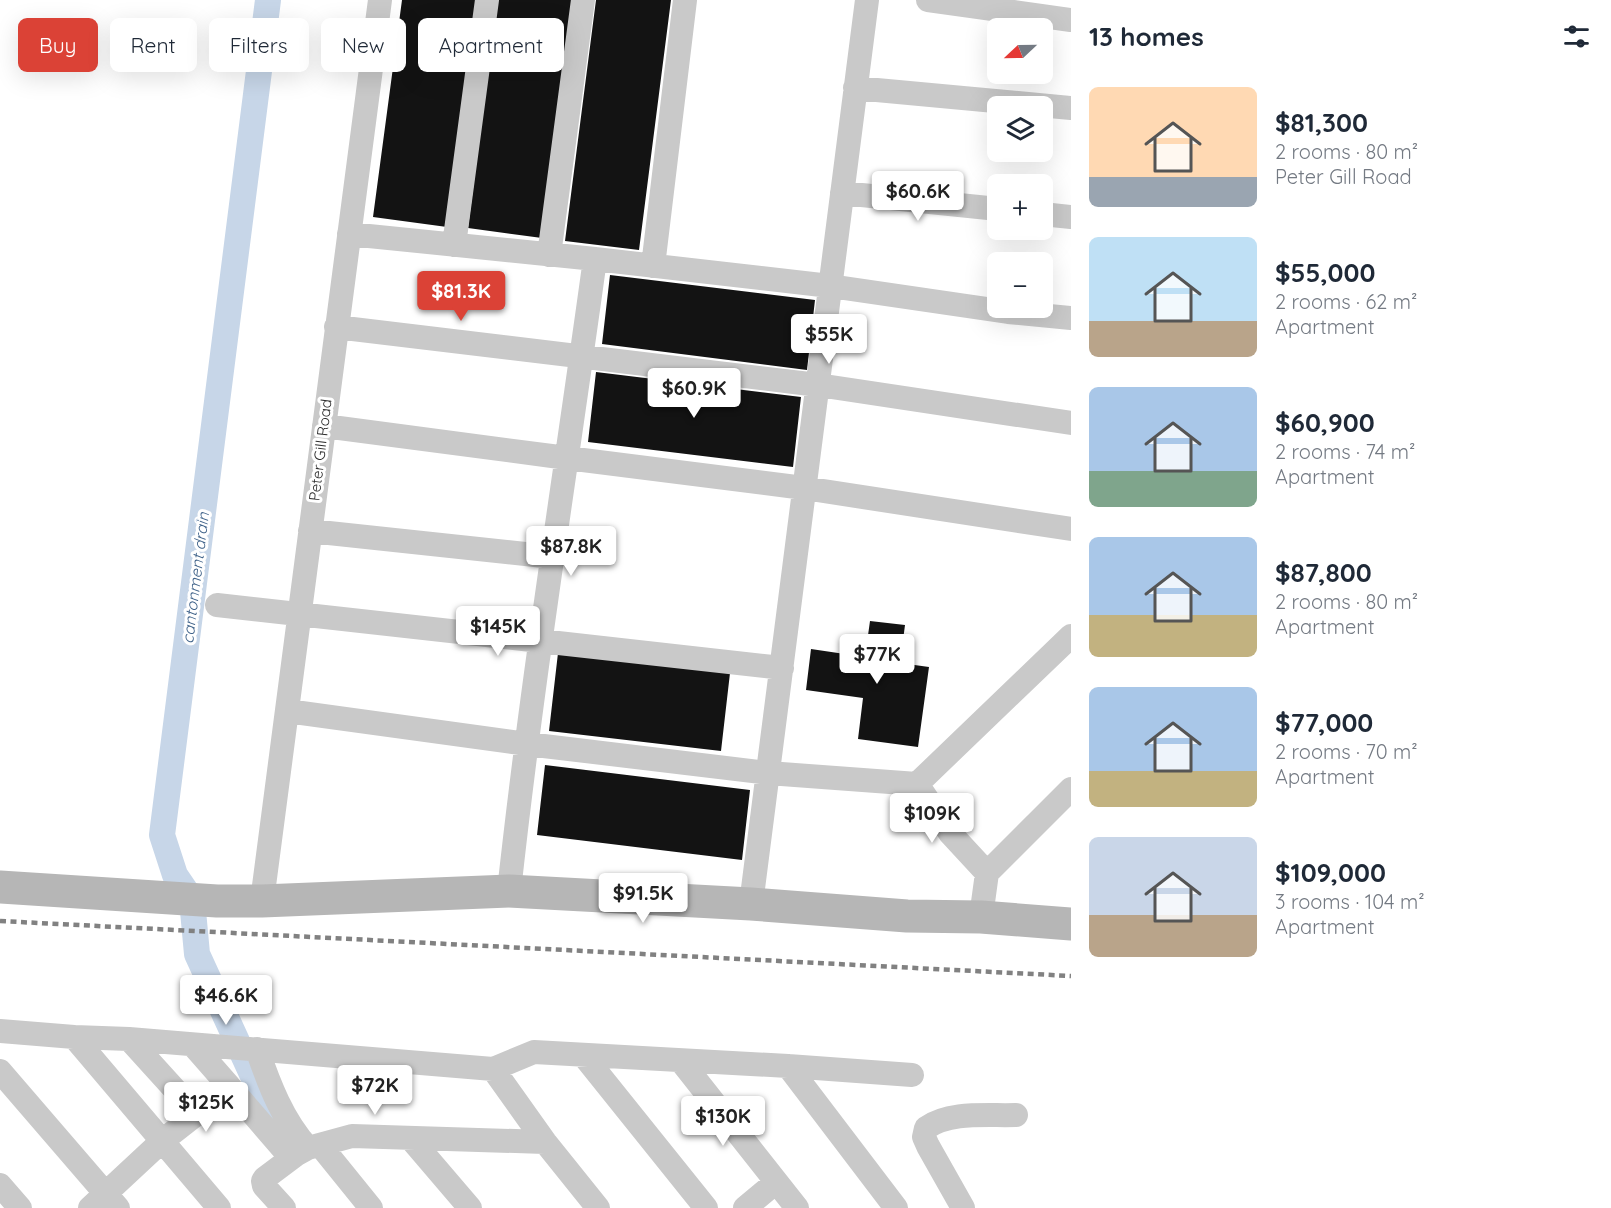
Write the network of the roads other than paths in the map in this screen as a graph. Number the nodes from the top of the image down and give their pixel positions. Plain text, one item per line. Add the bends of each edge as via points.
1 (380, 0) edge
2 (487, 0) edge
3 (583, 0) edge
4 (685, 0) edge
5 (867, 0) edge
6 (928, 0) edge
7 (1071, 20) edge
8 (855, 88) junction
9 (1071, 108) edge
10 (842, 193) junction
11 (987, 208) edge
12 (1053, 215) edge
13 (1071, 217) edge
14 (349, 234) junction
15 (454, 245) junction
16 (549, 255) junction
17 (595, 259) junction
18 (653, 266) junction
19 (830, 286) junction
20 (1071, 318) edge
21 (336, 327) junction
22 (581, 358) junction
23 (818, 385) junction
24 (1071, 423) edge
25 (324, 426) junction
26 (567, 458) junction
27 (804, 488) junction
28 (1071, 529) edge
29 (310, 531) junction
30 (553, 557) junction
31 (217, 605) dead end
32 (299, 614) junction
33 (1071, 636) edge
34 (540, 641) junction
35 (782, 668) junction
36 (287, 711) junction
37 (527, 744) junction
38 (768, 773) junction
39 (917, 784) junction
40 (1071, 789) edge
41 (987, 873) junction
42 (0, 887) edge
43 (509, 891) junction
44 (262, 901) junction
45 (751, 904) junction
46 (981, 917) junction
47 (1071, 924) edge
48 (0, 1031) edge
49 (74, 1037) junction
50 (129, 1039) junction
51 (193, 1045) junction
52 (257, 1049) junction
53 (584, 1056) junction
54 (681, 1061) junction
55 (788, 1066) junction
56 (493, 1069) junction
57 (0, 1071) edge
58 (912, 1075) dead end
59 (229, 1086) junction
60 (197, 1114) junction
61 (1016, 1116) dead end
62 (411, 1138) junction
63 (162, 1141) junction
64 (545, 1142) junction
65 (306, 1150) junction
66 (776, 1182) junction
67 (0, 1185) edge
68 (104, 1203) edge
69 (20, 1208) edge
70 (219, 1208) edge
71 (284, 1208) edge
72 (372, 1208) edge
73 (470, 1208) edge
74 (598, 1208) edge
75 (706, 1208) edge
76 (745, 1208) edge
77 (797, 1208) edge
78 (896, 1208) edge
79 (963, 1208) edge

1 - 14 street, Peter Gill Road
2 - 15 street
3 - 16 street
4 - 18 street
5 - 8 street
6 - 7 street
8 - 9 street
8 - 10 street
10 - 11 street
10 - 19 street
12 - 13 street
14 - 15 street
14 - 21 street, Peter Gill Road
15 - 16 street
16 - 17 street
17 - 18 street
17 - 22 street
18 - 19 street
19 - 20 street
19 - 23 street
21 - 22 street
21 - 25 street, Peter Gill Road
22 - 23 street
22 - 26 street
23 - 24 street
23 - 27 street
25 - 26 street
25 - 29 street, Peter Gill Road
26 - 27 street
26 - 30 street
27 - 28 street
27 - 35 street
29 - 30 street
29 - 32 street, Peter Gill Road
30 - 34 street
31 - 32 street
32 - 34 street
32 - 36 street, Peter Gill Road
33 - 39 street
34 - 35 street
34 - 37 street
35 - 38 street
36 - 37 street
36 - 44 street, Peter Gill Road
37 - 38 street
37 - 43 street
38 - 39 street
38 - 45 street
39 - 41 street via 950,833
40 - 41 street
41 - 46 street
42 - 44 main road
43 - 44 main road
43 - 45 main road
45 - 46 main road via 907,916
46 - 47 main road
48 - 49 street
49 - 50 street
49 - 63 street
50 - 51 street
50 - 60 street
51 - 52 street
51 - 59 street
52 - 56 street
52 - 65 street via 277,1100
53 - 54 street
53 - 56 street via 534,1052
53 - 75 street
54 - 55 street
54 - 66 street
55 - 58 street
55 - 78 street
56 - 64 street
57 - 68 street
59 - 60 street
59 - 65 street
60 - 63 street
61 - 79 street via 950,1117 926,1128 928,1146
62 - 64 street
62 - 65 street via 352,1136
62 - 73 street
63 - 68 street
63 - 70 street
64 - 74 street
65 - 71 street via 263,1181
65 - 72 street
66 - 76 street
66 - 77 street
67 - 69 street

